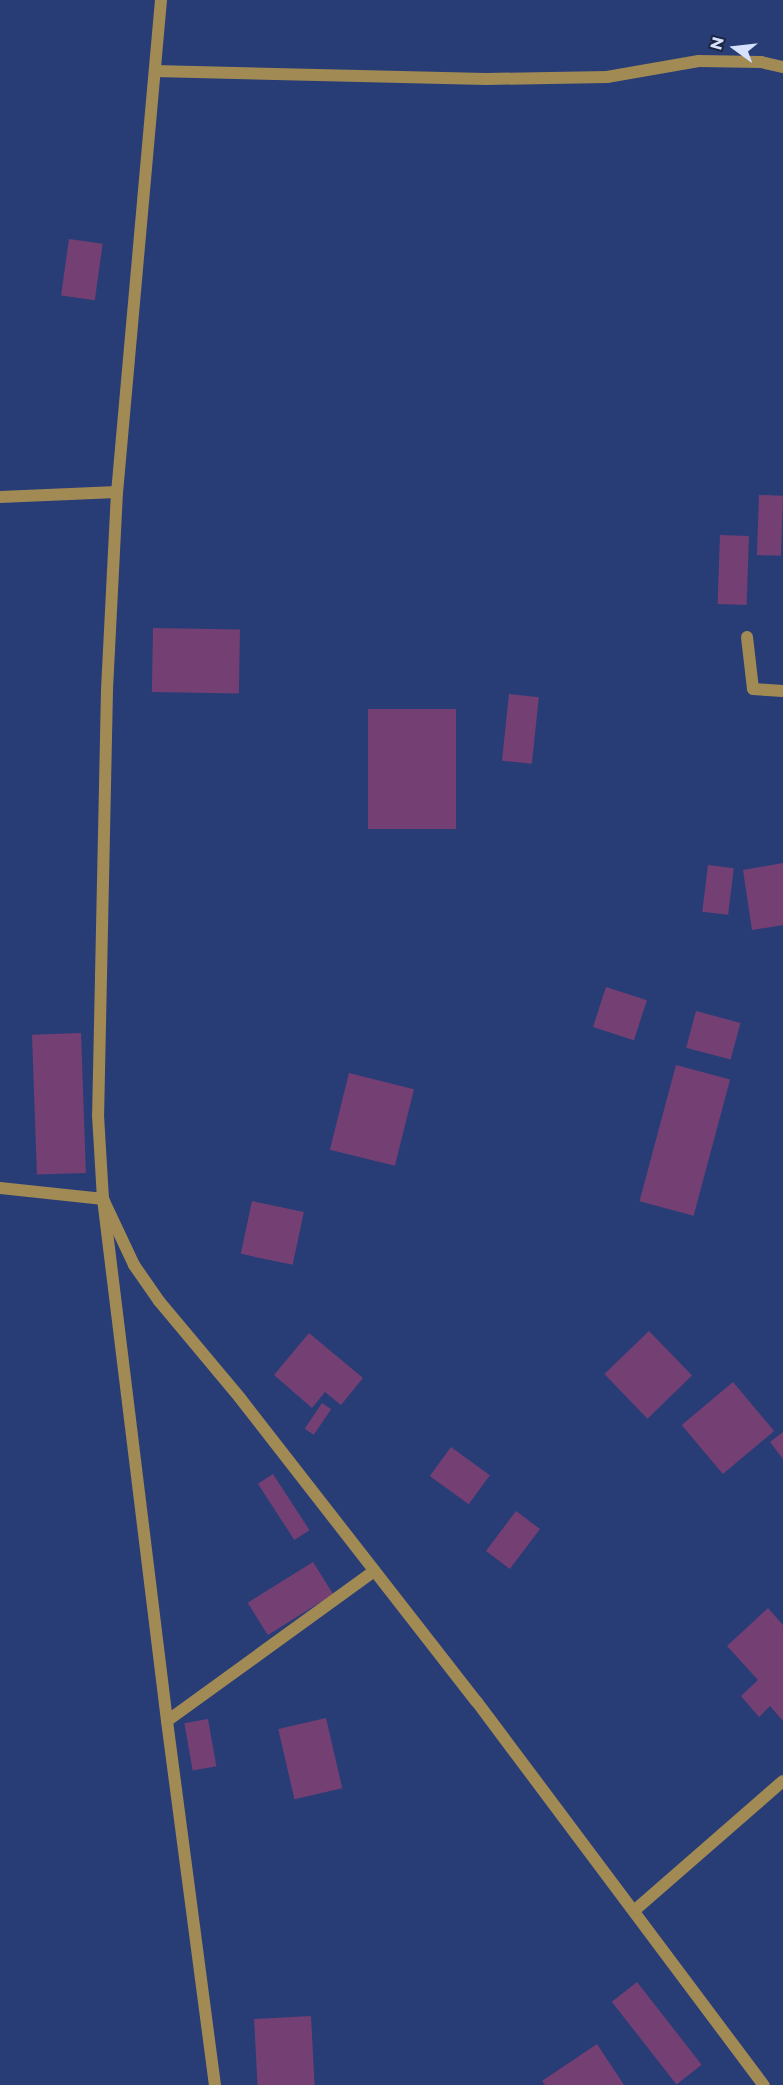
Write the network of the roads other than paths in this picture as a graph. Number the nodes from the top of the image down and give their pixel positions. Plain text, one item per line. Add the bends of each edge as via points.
1 (161, 0) edge
2 (783, 67) edge
3 (155, 71) junction
4 (117, 492) junction
5 (0, 497) edge
6 (747, 637) dead end
7 (783, 691) edge
8 (0, 1188) edge
9 (103, 1199) junction
10 (374, 1570) junction
11 (167, 1720) junction
12 (783, 1781) edge
13 (635, 1910) junction
14 (215, 2085) edge
15 (764, 2085) edge

1 - 3 street
2 - 3 street via 761,62 699,61 607,77 486,79
3 - 4 street
4 - 5 street
4 - 9 street via 106,690 98,1115
6 - 7 street via 753,689
8 - 9 street
9 - 10 street via 134,1265 159,1301
9 - 11 street
10 - 11 street
10 - 13 street
11 - 14 street
12 - 13 street
13 - 15 street

